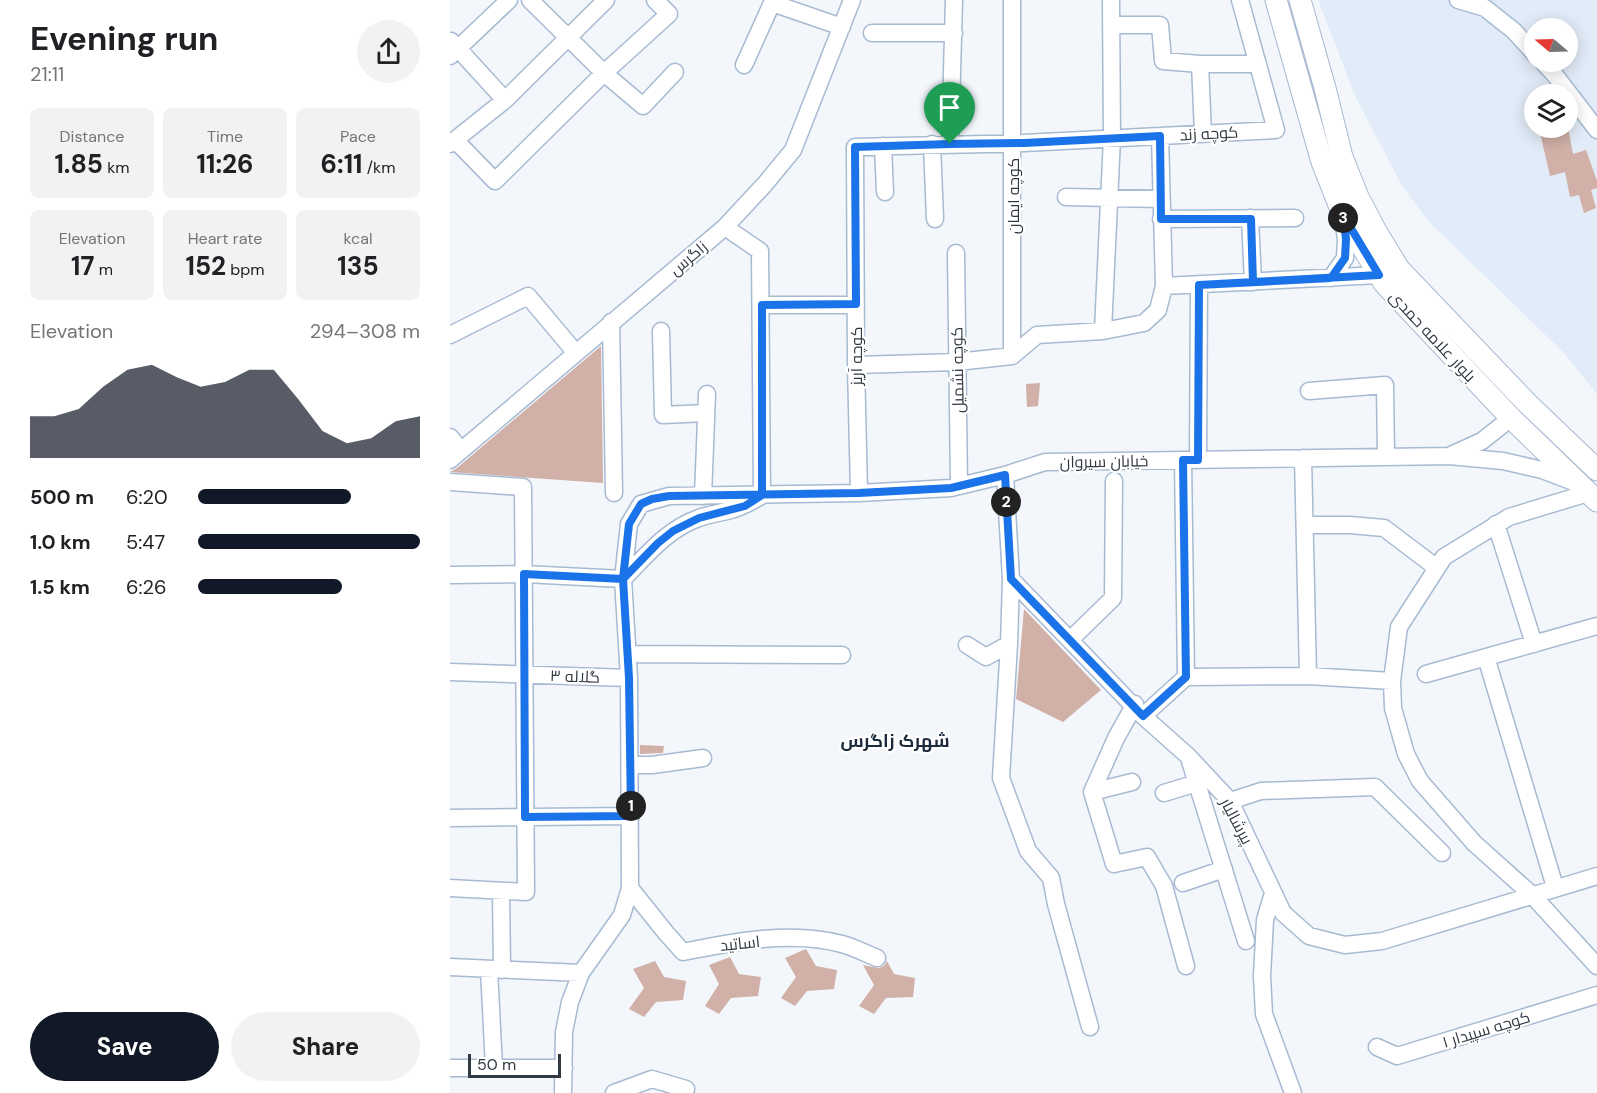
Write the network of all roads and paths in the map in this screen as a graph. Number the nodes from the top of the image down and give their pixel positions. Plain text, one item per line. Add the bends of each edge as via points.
1 (509, 0) edge
2 (530, 0) edge
3 (606, 0) edge
4 (655, 0) edge
5 (852, 0) edge
6 (954, 0) edge
7 (1012, 0) edge
8 (1111, 0) edge
9 (1240, 0) edge
10 (1276, 0) edge
11 (1300, 0) edge
12 (1458, 0) edge
13 (1111, 25) junction
14 (842, 27) junction
15 (872, 33) dead end
16 (954, 33) junction
17 (568, 38) junction
18 (1524, 42) edge
19 (453, 48) edge
20 (1200, 64) junction
21 (1258, 64) junction
22 (744, 65) dead end
23 (675, 72) dead end
24 (1552, 72) edge
25 (604, 73) junction
26 (1325, 88) junction
27 (1304, 94) junction
28 (505, 100) junction
29 (1597, 130) edge
30 (1203, 134) junction
31 (1160, 136) junction
32 (1112, 138) junction
33 (452, 142) edge
34 (1013, 143) junction
35 (933, 144) junction
36 (950, 144) junction
37 (883, 146) junction
38 (855, 147) joint
39 (885, 192) dead end
40 (1066, 197) dead end
41 (1109, 198) junction
42 (1160, 199) junction
43 (1343, 215) junction
44 (1295, 218) dead end
45 (935, 219) dead end
46 (1161, 219) junction
47 (1251, 219) junction
48 (724, 227) junction
49 (956, 253) dead end
50 (1379, 275) junction
51 (1331, 278) junction
52 (1253, 282) junction
53 (1199, 285) junction
54 (1164, 286) junction
55 (856, 304) junction
56 (762, 305) junction
57 (610, 322) junction
58 (661, 331) dead end
59 (1103, 331) junction
60 (450, 335) edge
61 (575, 352) junction
62 (1012, 356) junction
63 (957, 362) junction
64 (856, 366) junction
65 (1310, 391) dead end
66 (707, 394) dead end
67 (706, 413) junction
68 (1510, 418) junction
69 (454, 449) edge
70 (1449, 456) junction
71 (1386, 457) junction
72 (1303, 458) junction
73 (1190, 460) junction
74 (1597, 470) edge
75 (1005, 475) junction
76 (1114, 481) dead end
77 (450, 482) edge
78 (959, 486) junction
79 (614, 493) dead end
80 (859, 493) junction
81 (1588, 493) edge
82 (762, 495) junction
83 (703, 496) junction
84 (1496, 524) junction
85 (1305, 525) junction
86 (1437, 568) junction
87 (524, 574) junction
88 (450, 575) edge
89 (623, 579) junction
90 (1011, 579) junction
91 (1597, 626) edge
92 (1071, 639) junction
93 (1009, 644) junction
94 (1534, 644) junction
95 (967, 645) dead end
96 (628, 654) junction
97 (842, 655) dead end
98 (1486, 657) junction
99 (450, 672) edge
100 (1426, 674) dead end
101 (524, 675) junction
102 (1308, 676) junction
103 (1186, 677) junction
104 (629, 678) junction
105 (1392, 681) junction
106 (1139, 710) junction
107 (1188, 756) junction
108 (703, 758) dead end
109 (630, 765) junction
110 (1132, 782) dead end
111 (1197, 783) junction
112 (1092, 792) junction
113 (1164, 793) dead end
114 (1230, 801) junction
115 (631, 816) junction
116 (525, 817) junction
117 (450, 818) edge
118 (1442, 853) dead end
119 (1224, 869) junction
120 (1597, 876) edge
121 (1183, 884) dead end
122 (1555, 887) junction
123 (450, 888) edge
124 (630, 888) junction
125 (501, 891) junction
126 (1273, 893) junction
127 (1532, 895) junction
128 (1245, 941) dead end
129 (877, 958) dead end
130 (1186, 966) dead end
131 (1597, 966) edge
132 (450, 967) edge
133 (495, 969) junction
134 (581, 973) junction
135 (1597, 995) edge
136 (1090, 1028) dead end
137 (1377, 1047) dead end
138 (450, 1068) edge
139 (494, 1068) junction
140 (564, 1068) junction
141 (686, 1089) dead end
142 (563, 1093) edge
143 (614, 1093) edge
144 (1293, 1093) edge

1 - 19 street
2 - 17 street
3 - 17 street
4 - 25 street via 669,14
5 - 14 street, زاگرس
6 - 16 street
7 - 34 street, کوچه ایمان
8 - 13 street
9 - 21 street
10 - 27 main road, بلوار علامه حمدی
11 - 26 main road, بلوار علامه حمدی
12 - 18 street via 1485,8
13 - 20 street via 1160,25 1163,61
13 - 32 street
14 - 22 street via 772,3
14 - 48 street, زاگرس via 793,150
15 - 16 street
16 - 36 street
17 - 25 street
17 - 28 street
19 - 28 street
20 - 21 street
20 - 30 street
21 - 30 street, کوچه زند via 1276,130
23 - 25 street via 643,106
24 - 29 street
25 - 33 street via 495,181
26 - 27 main road
26 - 74 main road, بلوار علامه حمدی via 1342,157 1358,197 1400,269 1526,402
27 - 43 main road, بلوار علامه حمدی via 1322,162
28 - 33 street
30 - 31 street, کوچه زند
31 - 32 street, کوچه زند
31 - 42 street
32 - 34 street, کوچه زند
32 - 41 street
34 - 36 street, کوچه زند
34 - 62 street, کوچه ایمان
35 - 36 street, کوچه زند
35 - 37 street, کوچه زند
35 - 45 street
37 - 38 street, کوچه زند
37 - 39 street
38 - 55 street, کوچه آریز
40 - 41 street
41 - 42 street
41 - 59 street
42 - 46 street
43 - 50 main road, بلوار علامه حمدی
43 - 51 street via 1345,258
44 - 47 street
46 - 47 street
46 - 54 street
47 - 52 street
48 - 56 street via 760,251
48 - 57 street, زاگرس
49 - 63 street, کوچه نشمیل
50 - 51 street
50 - 68 main road, بلوار علامه حمدی
51 - 52 street
52 - 53 street
53 - 54 street
53 - 73 street
54 - 59 street via 1158,310 1144,323
55 - 56 street
55 - 64 street, کوچه آریز
56 - 82 street
57 - 61 street, زاگرس
57 - 79 street
58 - 67 street via 663,415
59 - 62 street via 1037,335
60 - 61 street via 528,296
61 - 69 street, زاگرس
62 - 63 street
63 - 64 street
63 - 78 street, کوچه نشمیل
64 - 80 street, کوچه آریز
65 - 71 street via 1386,385
66 - 67 street
67 - 83 street
68 - 70 street via 1482,441
68 - 81 main road, بلوار علامه حمدی
70 - 71 street, خیابان سیروان
70 - 81 street, خیابان سیروان via 1503,461 1542,470
71 - 72 street, خیابان سیروان
72 - 73 street, خیابان سیروان
72 - 85 street
73 - 75 street, خیابان سیروان via 1044,462
73 - 103 street
75 - 78 street, خیابان سیروان
75 - 90 street
76 - 92 street via 1113,598
77 - 87 street via 523,487
78 - 80 street, خیابان سیروان
80 - 82 street, خیابان سیروان
81 - 84 street
82 - 83 street, خیابان سیروان
82 - 89 street, خیابان سیروان via 745,506 699,518 673,531
83 - 89 street, خیابان سیروان via 669,496 641,504 629,524
84 - 86 street via 1444,557
84 - 94 street
85 - 86 street via 1384,528
85 - 102 street
86 - 105 street via 1399,627
87 - 88 street
87 - 89 street
87 - 101 street
89 - 96 street, خیابان سیروان
90 - 92 street, پیرشالیار
90 - 93 street
91 - 94 street
92 - 106 street, پیرشالیار
93 - 95 street via 986,657
93 - 136 street via 1001,778 1028,850 1051,878
94 - 98 street
96 - 97 street
96 - 104 street, خیابان سیروان
98 - 100 street
98 - 122 street
99 - 101 street, گلاله ۳
101 - 104 street, گلاله ۳
101 - 116 street
102 - 103 street
102 - 105 street
103 - 106 street
104 - 109 street, خیابان سیروان
105 - 127 street via 1393,708 1406,754 1420,781 1474,843
106 - 107 street, پیرشالیار
106 - 112 street via 1116,738
107 - 111 street
107 - 114 street, پیرشالیار
108 - 109 street
109 - 115 street, خیابان سیروان
110 - 112 street
111 - 113 street
111 - 119 street
112 - 130 street via 1114,864 1148,857 1164,886
114 - 118 street via 1261,791 1375,787
114 - 126 street, پیرشالیار
115 - 116 street
115 - 124 street, خیابان سیروان
116 - 117 street
116 - 125 street via 526,892
119 - 121 street
119 - 128 street
120 - 122 street, پیرشالیار
122 - 127 street, پیرشالیار
123 - 125 street
124 - 129 street, اساتید via 683,952 736,942 800,938 841,944
124 - 134 street, خیابان سیروان via 622,915
125 - 133 street
126 - 127 street, پیرشالیار via 1283,913 1309,936 1345,945 1382,941
126 - 144 street via 1265,920 1264,1014
127 - 131 street
132 - 133 street
133 - 134 street
133 - 139 street
134 - 140 street, خیابان سیروان via 564,1032
135 - 137 street, کوچه سپیدار ۱ via 1397,1056
138 - 139 street
139 - 140 street
140 - 142 street, خیابان سیروان
141 - 143 street via 652,1079

